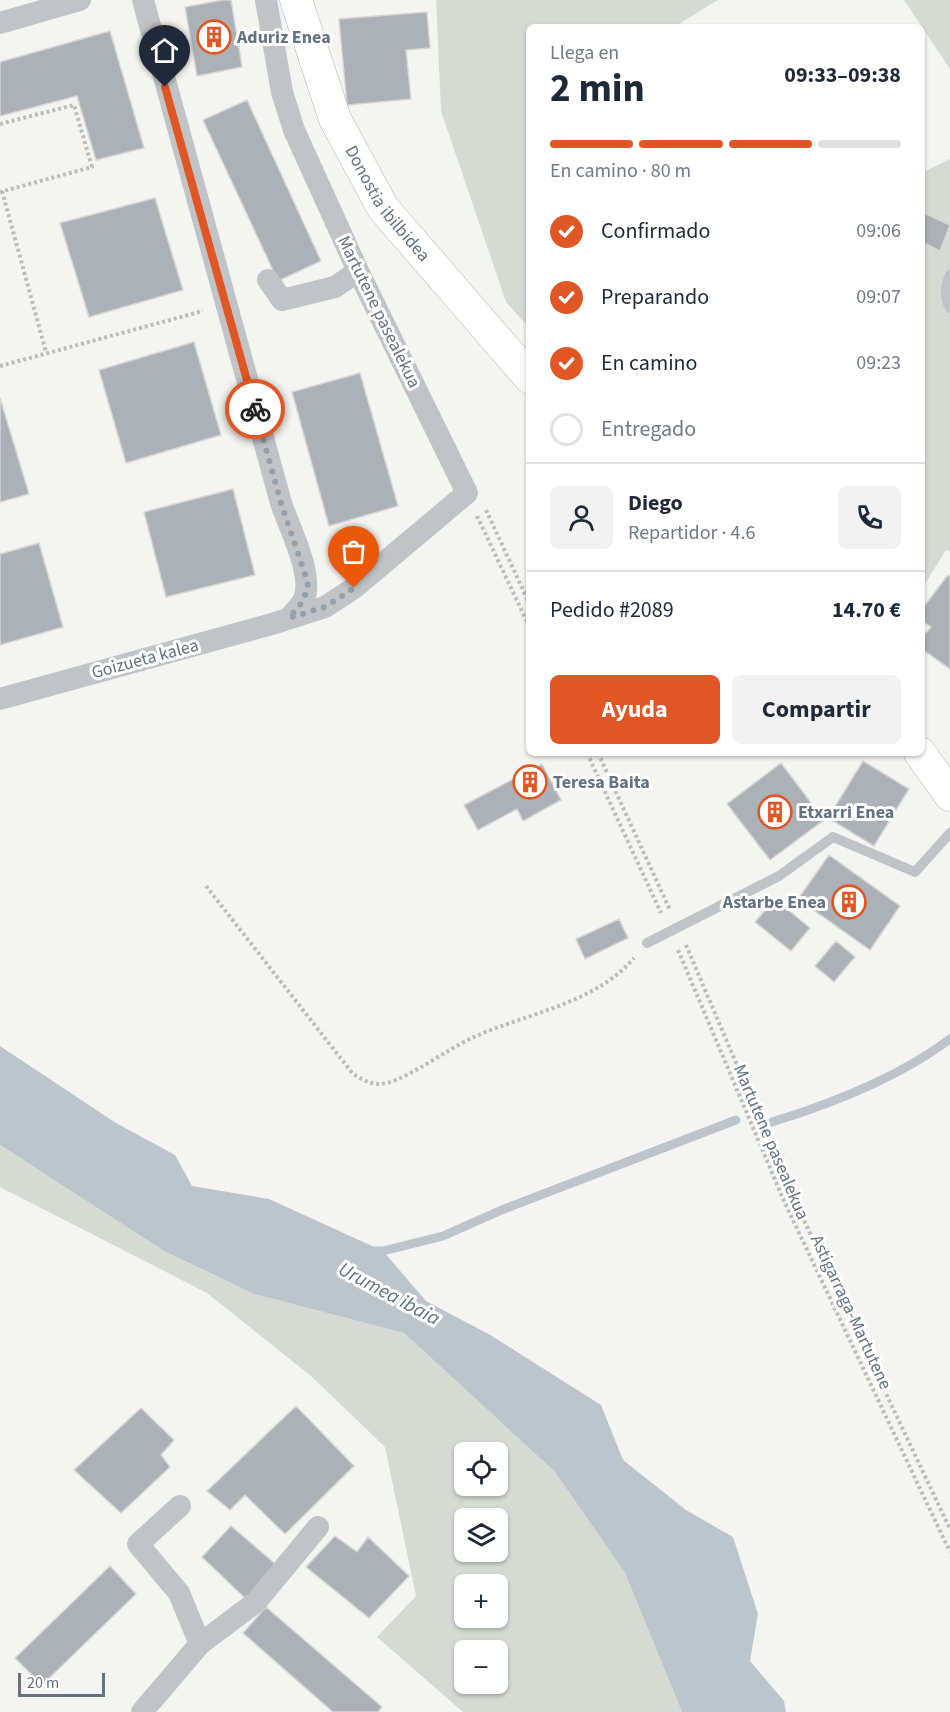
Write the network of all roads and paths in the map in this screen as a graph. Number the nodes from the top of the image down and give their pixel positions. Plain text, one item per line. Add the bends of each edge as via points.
1 (80, 0) edge
2 (142, 0) edge
3 (266, 0) edge
4 (296, 0) edge
5 (0, 23) edge
6 (0, 124) edge
7 (1, 192) edge
8 (358, 271) junction
9 (950, 275) edge
10 (268, 280) dead end
11 (227, 304) junction
12 (950, 308) edge
13 (46, 352) junction
14 (0, 366) edge
15 (526, 373) edge
16 (467, 493) junction
17 (526, 596) edge
18 (289, 618) junction
19 (526, 619) edge
20 (0, 699) edge
21 (588, 756) edge
22 (599, 756) edge
23 (922, 756) edge
24 (950, 795) edge
25 (950, 833) edge
26 (206, 886) dead end
27 (675, 931) junction
28 (647, 943) joint
29 (180, 1506) dead end
30 (318, 1527) dead end
31 (950, 1529) edge
32 (950, 1552) edge
33 (200, 1644) junction
34 (142, 1712) edge

1 - 5 street
2 - 11 street
3 - 8 street, Martutene pasealekua via 282,92 294,130
4 - 15 main road, Donostia ibilbidea via 335,119 383,208
6 - 7 path via 74,105 92,167
7 - 13 path
8 - 10 street via 335,287 282,300
8 - 16 street, Martutene pasealekua
9 - 12 lane via 945,286
11 - 13 path
11 - 18 street via 281,503 308,583 304,600
13 - 14 path
16 - 17 path via 481,499
16 - 18 street, Goizueta kalea via 354,588 325,607
16 - 19 path
18 - 20 street, Goizueta kalea
21 - 27 path, Astigarraga-Martutene
22 - 27 path, Martutene pasealekua
23 - 24 main road
25 - 27 lane via 915,872 832,837 779,876
26 - 28 path via 353,1074 370,1084 388,1082 473,1037 552,1009 620,974
27 - 28 lane
27 - 31 path, Martutene pasealekua via 793,1197
27 - 32 path, Astigarraga-Martutene via 784,1201
29 - 33 street via 138,1544 179,1593
30 - 33 street via 256,1602
33 - 34 street

